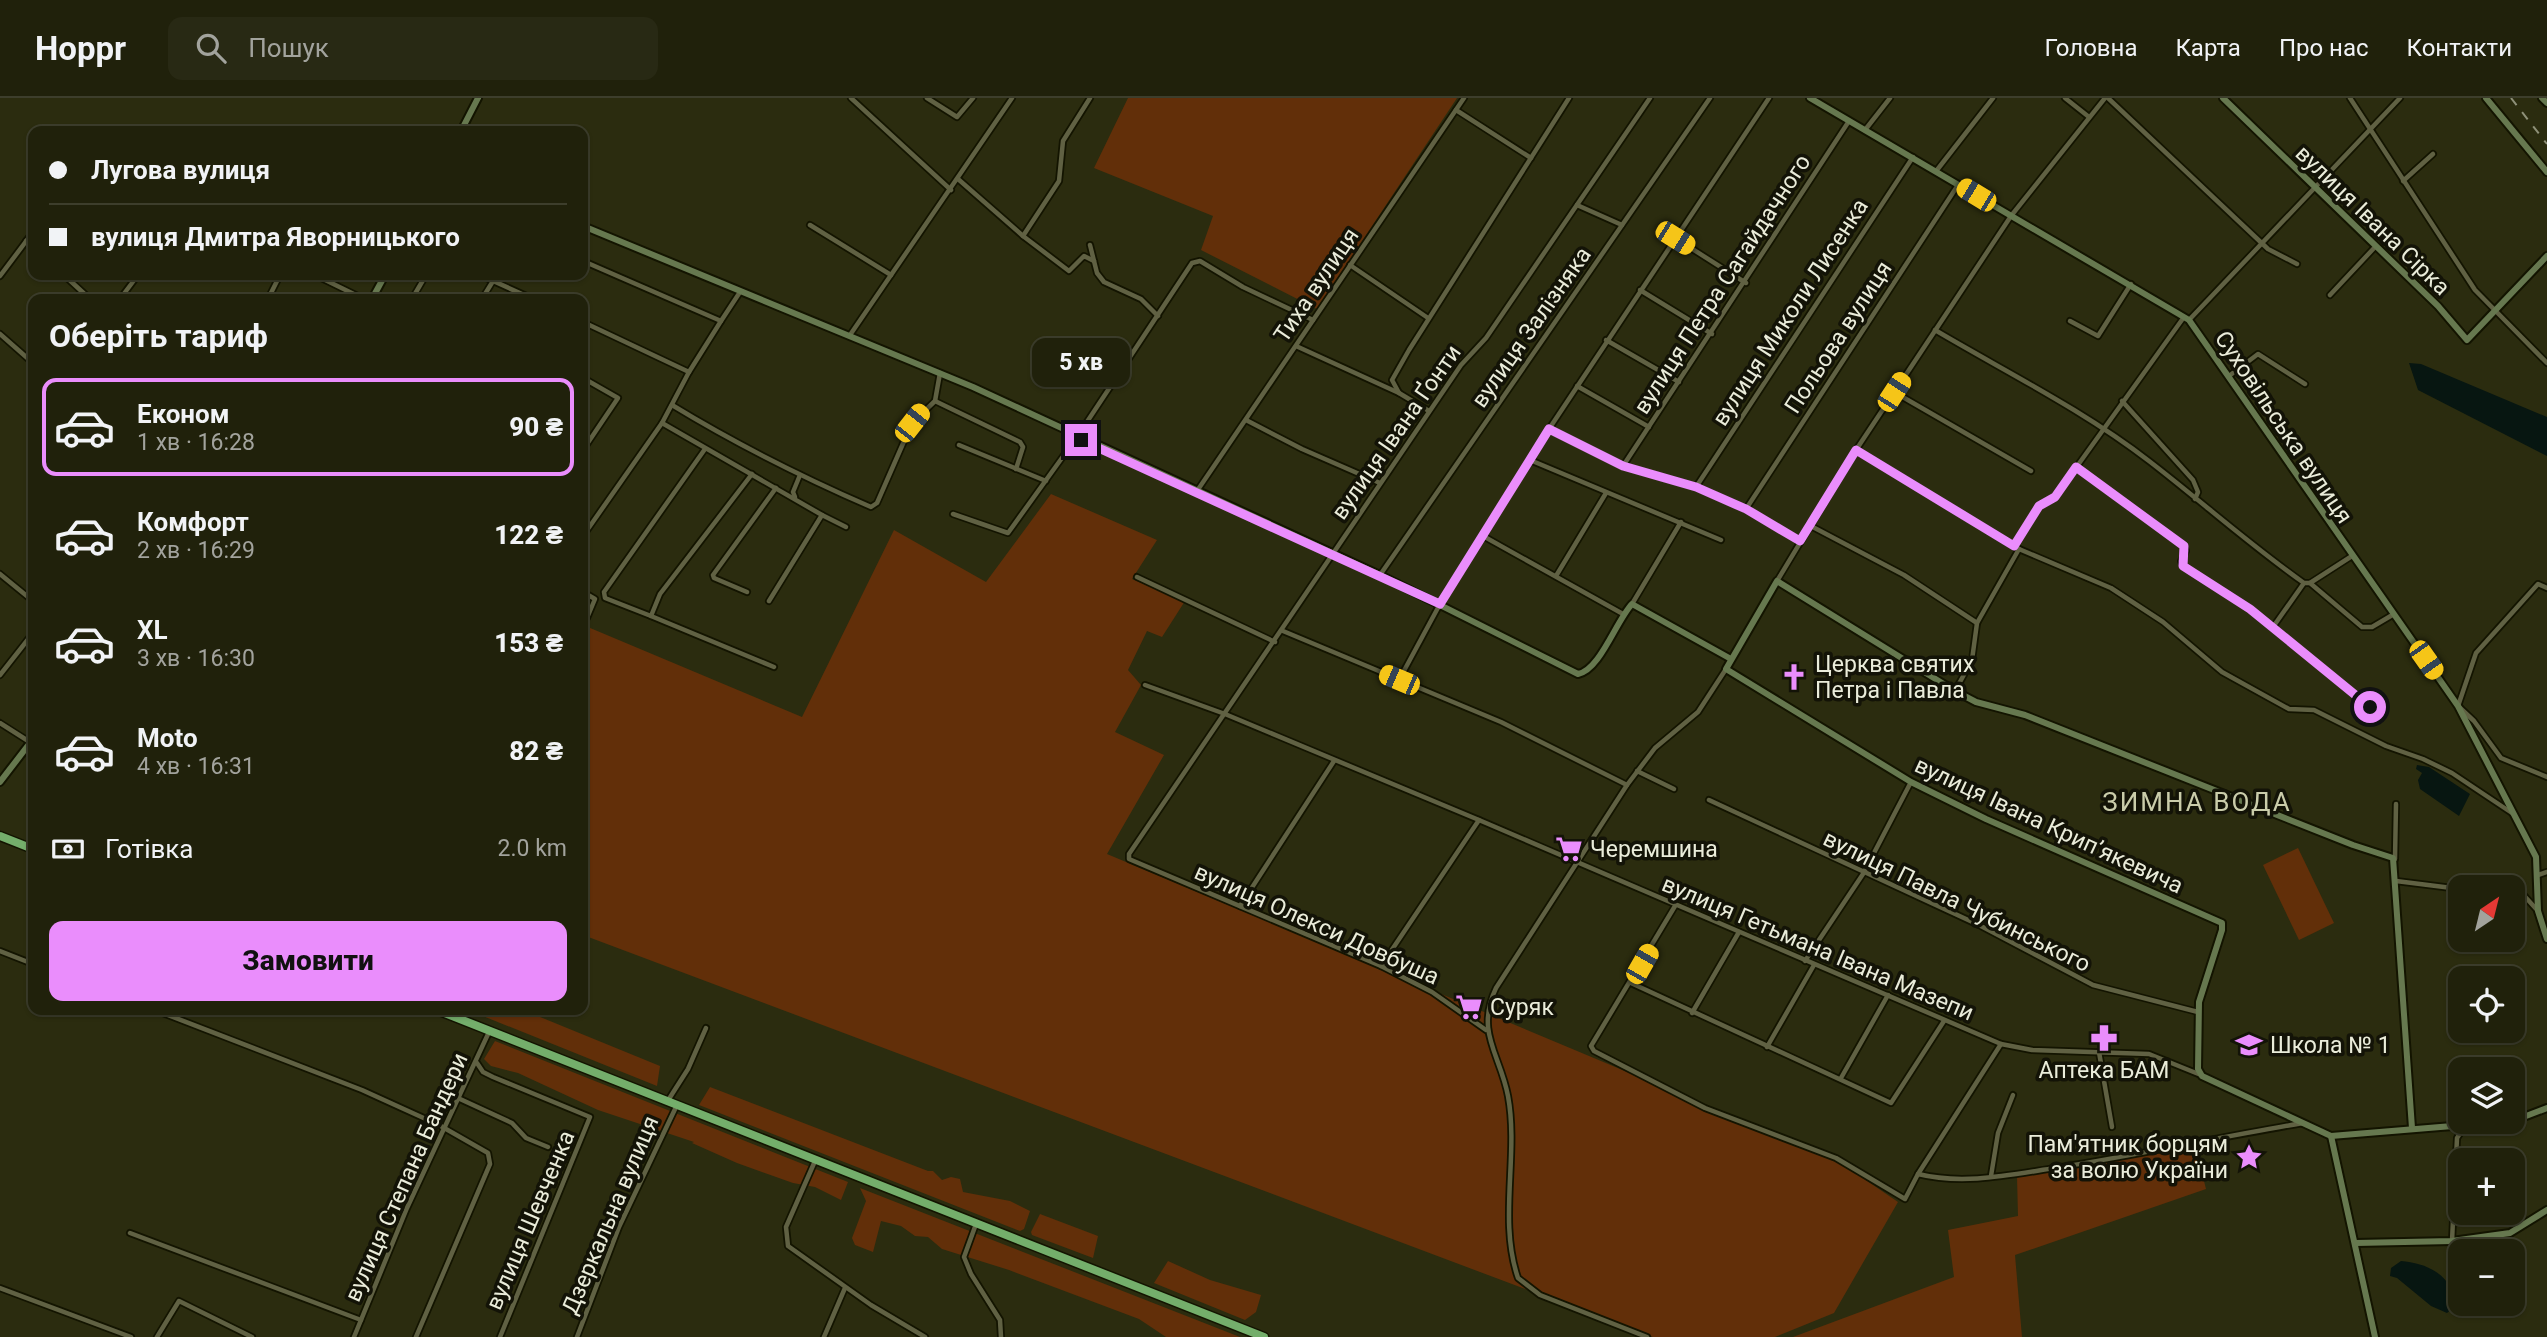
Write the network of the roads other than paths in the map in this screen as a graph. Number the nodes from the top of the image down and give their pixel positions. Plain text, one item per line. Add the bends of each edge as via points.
1 (478, 98) edge
2 (851, 98) edge
3 (927, 98) edge
4 (973, 98) edge
5 (1012, 98) edge
6 (1090, 98) edge
7 (1464, 98) edge
8 (1569, 98) edge
9 (1650, 98) edge
10 (1710, 98) edge
11 (1769, 98) edge
12 (1810, 98) edge
13 (1889, 98) edge
14 (1993, 98) edge
15 (2065, 98) edge
16 (2106, 98) edge
17 (2223, 98) edge
18 (2350, 98) edge
19 (2400, 98) edge
20 (2486, 98) edge
21 (2542, 98) edge
22 (2547, 103) edge
23 (1456, 110) junction
24 (2089, 117) junction
25 (1849, 121) junction
26 (464, 126) edge
27 (1865, 130) junction
28 (2370, 130) junction
29 (2433, 154) dead end
30 (1914, 156) junction
31 (1531, 158) junction
32 (1937, 170) junction
33 (2547, 172) edge
34 (958, 179) junction
35 (2403, 181) junction
36 (1958, 184) junction
37 (2314, 188) junction
38 (952, 190) junction
39 (1577, 205) junction
40 (2011, 216) junction
41 (810, 225) dead end
42 (1622, 225) junction
43 (588, 228) edge
44 (1023, 236) junction
45 (1675, 238) junction
46 (28, 239) edge
47 (26, 242) joint
48 (2261, 243) junction
49 (1090, 245) dead end
50 (2375, 247) junction
51 (2547, 256) edge
52 (1094, 261) junction
53 (588, 263) edge
54 (2297, 264) dead end
55 (1350, 265) junction
56 (891, 275) junction
57 (0, 276) edge
58 (325, 280) edge
59 (71, 281) edge
60 (493, 281) joint
61 (1746, 283) junction
62 (2131, 284) junction
63 (1640, 290) junction
64 (740, 292) junction
65 (85, 294) edge
66 (354, 294) edge
67 (485, 294) edge
68 (522, 294) edge
69 (2330, 295) dead end
70 (2496, 312) junction
71 (1157, 316) junction
72 (1428, 318) junction
73 (2187, 318) junction
74 (1313, 320) junction
75 (721, 321) junction
76 (2070, 321) dead end
77 (588, 324) edge
78 (1935, 330) junction
79 (0, 334) edge
80 (1712, 334) junction
81 (850, 335) junction
82 (1606, 340) junction
83 (1296, 346) junction
84 (28, 359) edge
85 (2546, 361) edge
86 (690, 372) junction
87 (940, 373) junction
88 (2230, 376) junction
89 (588, 381) edge
90 (1679, 382) junction
91 (2305, 384) dead end
92 (1577, 386) junction
93 (1894, 392) junction
94 (1399, 393) junction
95 (935, 401) junction
96 (2122, 401) junction
97 (672, 405) junction
98 (1429, 411) junction
99 (1246, 420) junction
100 (662, 423) junction
101 (1649, 427) junction
102 (1549, 429) junction
103 (2103, 429) junction
104 (1076, 436) junction
105 (588, 443) edge
106 (959, 444) dead end
107 (705, 449) junction
108 (1856, 450) junction
109 (1530, 460) junction
110 (1623, 466) junction
111 (2076, 467) junction
112 (1016, 469) junction
113 (2031, 471) dead end
114 (752, 474) junction
115 (800, 475) junction
116 (1046, 481) junction
117 (1380, 483) junction
118 (1696, 487) junction
119 (776, 488) junction
120 (1197, 491) junction
121 (1606, 493) junction
122 (794, 497) junction
123 (2195, 499) junction
124 (1746, 509) junction
125 (953, 514) dead end
126 (822, 515) junction
127 (1681, 522) junction
128 (1809, 525) junction
129 (846, 527) dead end
130 (588, 529) edge
131 (1483, 536) junction
132 (1721, 540) dead end
133 (1800, 541) junction
134 (2017, 547) junction
135 (1334, 554) junction
136 (2352, 556) junction
137 (0, 574) edge
138 (1380, 575) junction
139 (1556, 576) junction
140 (1137, 577) dead end
141 (1777, 581) junction
142 (2307, 583) junction
143 (2547, 588) edge
144 (747, 592) dead end
145 (588, 595) edge
146 (28, 597) edge
147 (769, 601) dead end
148 (1440, 604) junction
149 (1632, 604) junction
150 (588, 614) edge
151 (1623, 614) junction
152 (2394, 614) junction
153 (651, 616) junction
154 (1978, 623) junction
155 (2273, 627) junction
156 (1283, 631) junction
157 (28, 639) edge
158 (1275, 642) junction
159 (1731, 659) junction
160 (774, 667) dead end
161 (1726, 669) junction
162 (0, 675) edge
163 (1399, 680) junction
164 (1146, 685) dead end
165 (1955, 691) junction
166 (2458, 706) junction
167 (2370, 707) dead end
168 (1225, 714) junction
169 (0, 723) edge
170 (28, 739) edge
171 (28, 747) edge
172 (1334, 761) junction
173 (1637, 771) junction
174 (2547, 777) edge
175 (0, 782) edge
176 (1911, 782) junction
177 (1627, 785) junction
178 (1674, 789) dead end
179 (1709, 800) dead end
180 (2396, 804) dead end
181 (2514, 814) junction
182 (1479, 820) junction
183 (0, 836) edge
184 (28, 847) edge
185 (1129, 859) joint
186 (2395, 860) junction
187 (1576, 861) junction
188 (2547, 872) edge
189 (1863, 874) junction
190 (2538, 875) junction
191 (2396, 881) junction
192 (2448, 888) edge
193 (2525, 897) edge
194 (1240, 906) junction
195 (1675, 906) junction
196 (2538, 911) junction
197 (1739, 932) junction
198 (2547, 939) edge
199 (0, 951) edge
200 (1805, 961) junction
201 (28, 962) edge
202 (1814, 965) junction
203 (1381, 966) junction
204 (1631, 983) junction
205 (1888, 995) junction
206 (2198, 1012) junction
207 (1692, 1013) junction
208 (168, 1015) edge
209 (449, 1015) edge
210 (1944, 1021) junction
211 (706, 1028) dead end
212 (1486, 1030) junction
213 (489, 1031) junction
214 (2001, 1044) junction
215 (1767, 1047) junction
216 (2099, 1051) junction
217 (477, 1063) junction
218 (2202, 1076) junction
219 (1841, 1079) junction
220 (2013, 1094) dead end
221 (460, 1099) junction
222 (666, 1103) junction
223 (676, 1107) junction
224 (2547, 1108) edge
225 (2525, 1116) edge
226 (2304, 1123) junction
227 (2448, 1125) edge
228 (2112, 1127) dead end
229 (2412, 1128) junction
230 (444, 1131) junction
231 (2460, 1134) edge
232 (2331, 1136) junction
233 (548, 1147) dead end
234 (815, 1161) junction
235 (1918, 1174) junction
236 (1991, 1176) junction
237 (2547, 1210) edge
238 (976, 1224) junction
239 (131, 1233) dead end
240 (2452, 1239) edge
241 (2466, 1239) edge
242 (2448, 1241) edge
243 (2356, 1243) junction
244 (0, 1288) edge
245 (845, 1288) junction
246 (361, 1320) junction
247 (131, 1337) edge
248 (157, 1337) edge
249 (252, 1337) edge
250 (354, 1337) edge
251 (416, 1337) edge
252 (500, 1337) edge
253 (577, 1337) edge
254 (824, 1337) edge
255 (925, 1337) edge
256 (1001, 1337) edge
257 (1264, 1337) edge
258 (1647, 1337) edge
259 (2375, 1337) edge

1 - 26 street
2 - 38 street
3 - 4 street via 957,117
5 - 34 street
6 - 44 street via 1063,141 1059,181
7 - 23 street, Тиха вулиця
8 - 31 street
9 - 39 street, вулиця Івана Ґонти
10 - 42 street, вулиця Залізняка
11 - 45 street
12 - 25 street, Суховільська вулиця
13 - 27 street
14 - 32 street
15 - 24 street
16 - 24 street
16 - 48 street
17 - 37 street, вулиця Івана Сірка
18 - 28 street
19 - 28 street
20 - 33 street
21 - 22 street
23 - 31 street
23 - 55 street, Тиха вулиця
24 - 40 street
25 - 27 street, Суховільська вулиця
25 - 61 street, вулиця Петра Сагайдачного
27 - 30 street, Суховільська вулиця
28 - 35 street
28 - 37 street
29 - 35 street
30 - 32 street, Суховільська вулиця
30 - 118 street, вулиця Миколи Лисенка
31 - 72 street
32 - 36 street, Суховільська вулиця
34 - 38 street
34 - 44 street
35 - 70 street via 2475,290
36 - 40 street, Суховільська вулиця
36 - 124 street, Польова вулиця
37 - 48 street
37 - 50 street, вулиця Івана Сірка
38 - 56 street
39 - 42 street
39 - 98 street, вулиця Івана Ґонти via 1486,338 1469,354
40 - 62 street, Суховільська вулиця
40 - 78 street
41 - 56 street
42 - 138 street, вулиця Залізняка
43 - 64 street
44 - 52 street via 1069,271 1084,256
45 - 61 street
45 - 63 street
46 - 47 street
47 - 57 street
48 - 54 street via 2279,258
48 - 73 street
49 - 52 street
50 - 69 street
50 - 70 street, вулиця Івана Сірка via 2467,340
51 - 70 street
52 - 71 street via 1104,282 1140,299
53 - 75 street
55 - 72 street
55 - 74 street, Тиха вулиця
56 - 81 street
58 - 66 street
59 - 65 street
60 - 67 street
60 - 68 street
61 - 80 street, вулиця Петра Сагайдачного
62 - 73 street, Суховільська вулиця
62 - 76 street via 2098,336
63 - 80 street
63 - 82 street
64 - 75 street
64 - 81 street
70 - 85 street
71 - 74 street via 1192,264 1200,261
71 - 104 street
72 - 94 street via 1392,380
73 - 88 street, Суховільська вулиця
73 - 96 street
74 - 83 street, Тиха вулиця
75 - 86 street
77 - 86 street
78 - 93 street
78 - 103 street
79 - 84 street
80 - 90 street, вулиця Петра Сагайдачного
81 - 87 street
82 - 90 street
82 - 92 street
83 - 94 street
83 - 99 street, Тиха вулиця
86 - 97 street
87 - 95 street
87 - 104 street
88 - 91 street via 2258,354
88 - 136 street, Суховільська вулиця
89 - 105 street via 618,398
90 - 101 street, вулиця Петра Сагайдачного
92 - 101 street
92 - 102 street
93 - 108 street
93 - 113 street
94 - 98 street
95 - 112 street via 1020,442 1023,447
95 - 115 street via 912,423 875,506
96 - 103 street
96 - 123 street via 2193,480 2198,492
97 - 100 street
97 - 115 street
98 - 117 street, вулиця Івана Ґонти
99 - 117 street
99 - 120 street, Тиха вулиця
100 - 107 street
100 - 130 street
101 - 110 street, вулиця Петра Сагайдачного
102 - 109 street
102 - 110 street
103 - 111 street
103 - 123 street
104 - 116 street
104 - 120 street
106 - 112 street
107 - 114 street
107 - 153 street via 604,592 605,598
108 - 128 street
108 - 134 street
109 - 121 street
109 - 131 street
110 - 118 street
111 - 134 street via 2055,497 2039,506
111 - 155 street via 2184,546 2183,566
112 - 116 street
114 - 119 street
114 - 153 street via 660,594
115 - 122 street
116 - 125 street via 1009,533
117 - 135 street, вулиця Івана Ґонти
118 - 124 street
119 - 122 street
119 - 144 street via 713,575
120 - 135 street
121 - 127 street
121 - 139 street
122 - 126 street
123 - 142 street
124 - 133 street
126 - 129 street
126 - 147 street
127 - 132 street
127 - 149 street
128 - 133 street
128 - 154 street via 1904,575
131 - 139 street
131 - 148 street
133 - 141 street
134 - 154 street
134 - 181 street via 2111,588 2163,622 2222,671 2288,709 2314,710 2423,759
135 - 138 street
135 - 156 street, вулиця Івана Ґонти
136 - 142 street
136 - 152 street, Суховільська вулиця
137 - 146 street
138 - 148 street
139 - 151 street
140 - 158 street
141 - 159 street
141 - 165 street
142 - 152 street via 2361,627 2372,627
142 - 155 street
143 - 166 street via 2538,584 2476,653
145 - 150 street via 595,600
148 - 151 street via 1578,674 1585,673 1599,656
148 - 163 street
149 - 151 street
149 - 159 street
152 - 166 street, Суховільська вулиця
153 - 160 street
154 - 165 street via 1972,660
155 - 167 street
156 - 158 street, вулиця Івана Ґонти
156 - 163 street
157 - 162 street
158 - 168 street, вулиця Івана Ґонти
159 - 161 street
161 - 173 street via 1698,712 1655,748
161 - 176 street, вулиця Івана Крипʼякевича
163 - 177 street via 1501,722
164 - 168 street, вулиця Гетьмана Івана Мазепи
165 - 186 street
166 - 174 street via 2501,758
166 - 181 street, Суховільська вулиця
168 - 172 street, вулиця Гетьмана Івана Мазепи
168 - 185 street, вулиця Івана Ґонти
169 - 170 street
171 - 175 street
172 - 182 street, вулиця Гетьмана Івана Мазепи
172 - 194 street
173 - 177 street
173 - 178 street
176 - 189 street
176 - 206 street, вулиця Івана Крипʼякевича via 1986,820 2222,923
177 - 187 street
179 - 189 street, вулиця Павла Чубинського
180 - 186 street
181 - 190 street, Суховільська вулиця via 2536,857
182 - 187 street, вулиця Гетьмана Івана Мазепи
182 - 203 street
183 - 184 highway
185 - 194 street, вулиця Олекси Довбуша
186 - 191 street
187 - 195 street, вулиця Гетьмана Івана Мазепи
187 - 212 street via 1496,988 1489,1002
188 - 190 street
189 - 200 street
189 - 206 street, вулиця Павла Чубинського via 1979,925 2093,985
190 - 196 street, Суховільська вулиця
191 - 192 street
191 - 229 street
193 - 196 street
194 - 203 street, вулиця Олекси Довбуша
195 - 197 street, вулиця Гетьмана Івана Мазепи
195 - 204 street
196 - 198 street, Суховільська вулиця
197 - 200 street, вулиця Гетьмана Івана Мазепи
197 - 207 street
199 - 201 street
200 - 202 street, вулиця Гетьмана Івана Мазепи
202 - 205 street, вулиця Гетьмана Івана Мазепи
202 - 215 street
203 - 212 street, вулиця Олекси Довбуша via 1432,992
204 - 207 street
204 - 235 street via 1591,1046 1594,1051 1705,1108 1836,1157 1906,1199
205 - 210 street, вулиця Гетьмана Івана Мазепи
205 - 219 street
206 - 218 street via 2197,1062
207 - 215 street
208 - 230 street via 350,1085
209 - 213 highway
210 - 214 street, вулиця Гетьмана Івана Мазепи
210 - 219 street via 1893,1103
211 - 222 street
212 - 258 street via 1508,1094 1511,1244 1518,1278 1540,1295
213 - 217 street, вулиця Степана Бандери
213 - 222 highway
214 - 216 street, вулиця Гетьмана Івана Мазепи via 2032,1050
214 - 235 street
215 - 219 street
216 - 218 street, вулиця Гетьмана Івана Мазепи via 2149,1054
216 - 228 street
217 - 221 street, вулиця Степана Бандери
217 - 252 street, вулиця Шевченка via 493,1077 590,1117
218 - 226 street, вулиця Гетьмана Івана Мазепи
220 - 236 street via 1998,1133
221 - 230 street, вулиця Степана Бандери
221 - 233 street via 512,1123 526,1138
222 - 223 highway
223 - 234 highway
223 - 253 street, Дзеркальна вулиця via 619,1227
224 - 225 street
226 - 232 street, вулиця Гетьмана Івана Мазепи
226 - 236 street
227 - 229 street
229 - 232 street
230 - 246 street, вулиця Степана Бандери
230 - 251 street via 488,1153 490,1164
231 - 240 street
232 - 243 street
234 - 238 highway
234 - 245 street via 785,1234 788,1246
235 - 236 street via 1945,1181
237 - 241 street via 2510,1233
238 - 256 street via 964,1257 999,1320
238 - 257 highway
239 - 246 street
242 - 243 street
243 - 259 street
244 - 247 street
245 - 254 street
245 - 255 street
246 - 250 street, вулиця Степана Бандери
248 - 249 street via 179,1301

